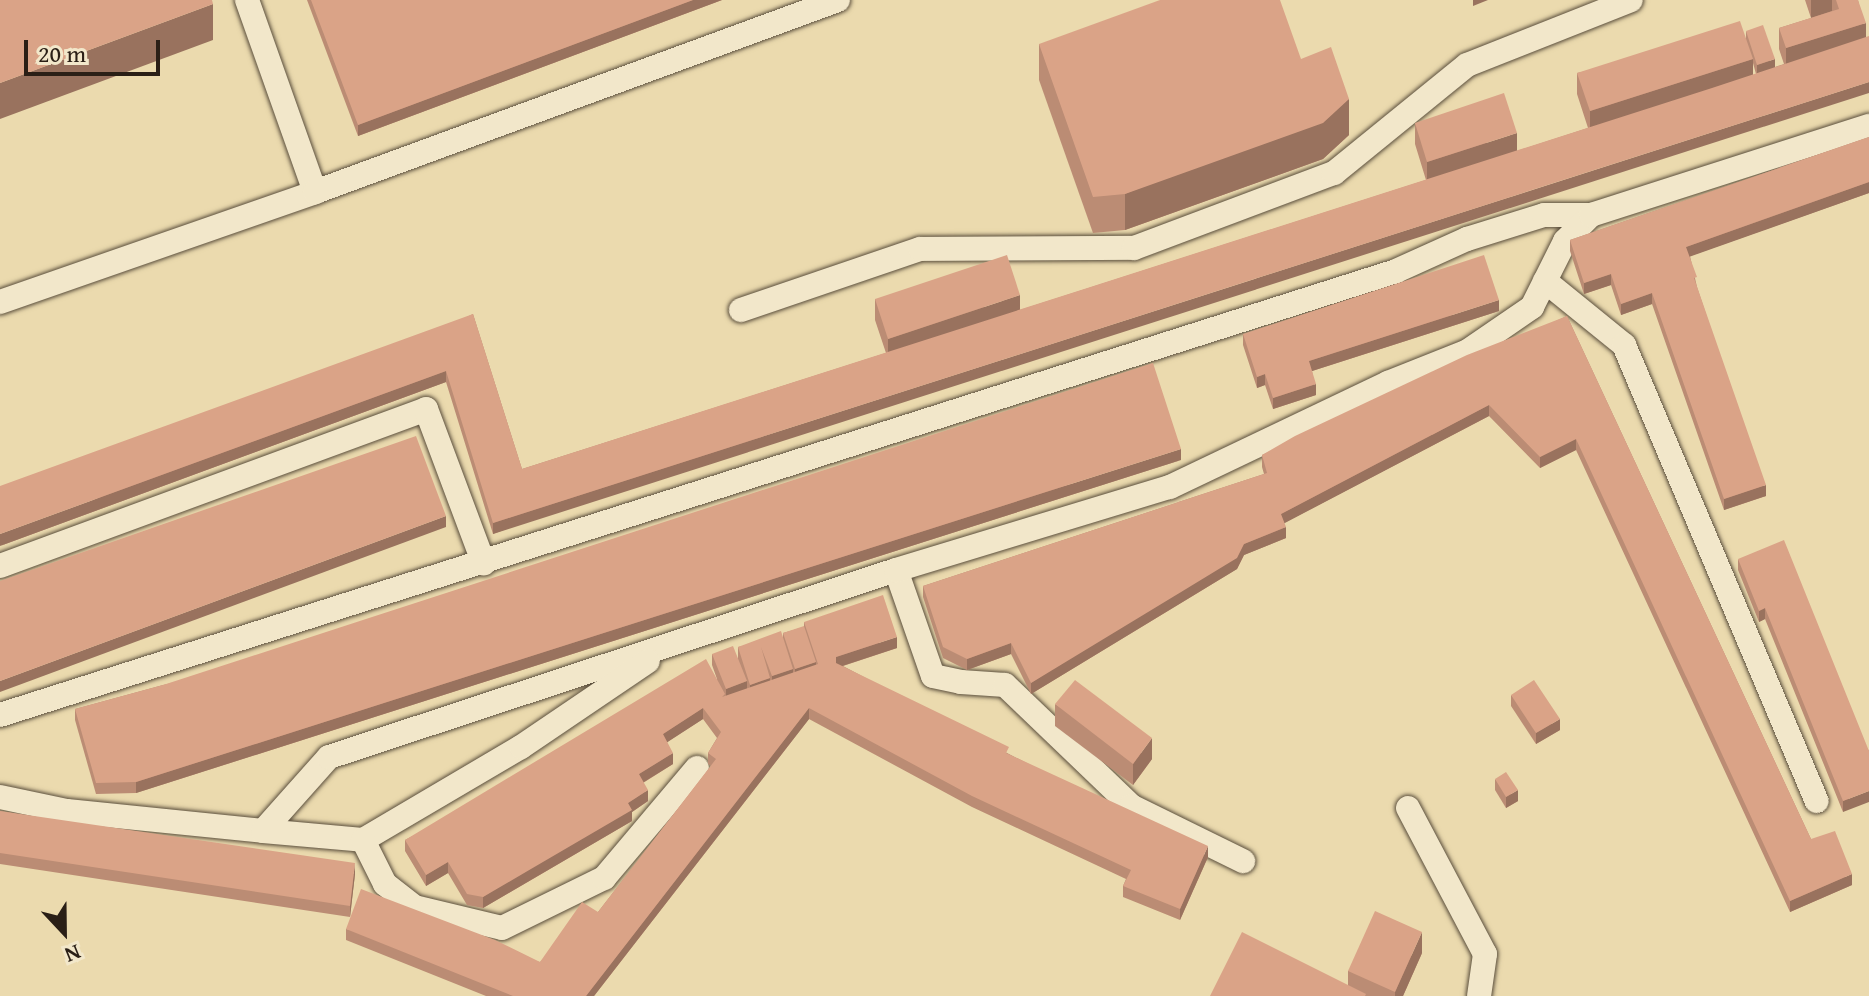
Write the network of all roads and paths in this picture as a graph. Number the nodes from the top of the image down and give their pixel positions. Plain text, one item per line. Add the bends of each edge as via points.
1 (247, 0) edge
2 (838, 0) edge
3 (1631, 0) edge
4 (1869, 126) edge
5 (315, 192) junction
6 (1591, 215) junction
7 (1545, 281) junction
8 (0, 302) edge
9 (741, 310) dead end
10 (484, 564) junction
11 (0, 566) edge
12 (896, 570) junction
13 (673, 644) junction
14 (0, 715) edge
15 (697, 768) dead end
16 (0, 797) edge
17 (1817, 801) dead end
18 (1408, 808) dead end
19 (263, 831) junction
20 (363, 840) junction
21 (1243, 861) dead end
22 (1479, 996) edge

1 - 5 lane
2 - 5 lane
3 - 9 lane via 1467,65 1334,173 1134,248 920,249
4 - 6 lane
5 - 8 lane
6 - 7 lane via 1565,241
6 - 10 lane via 1544,215 1467,239 1396,271
7 - 12 lane via 1532,307 1468,351 1388,383 1170,487
7 - 17 lane via 1624,345
10 - 11 lane via 426,409
10 - 14 lane
12 - 13 lane
12 - 21 lane via 933,676 1005,685 1131,806
13 - 19 lane via 329,757
13 - 20 lane via 521,747
15 - 20 lane via 604,878 502,928 414,907 385,884
16 - 19 lane via 67,811
18 - 22 lane via 1485,954
19 - 20 lane

